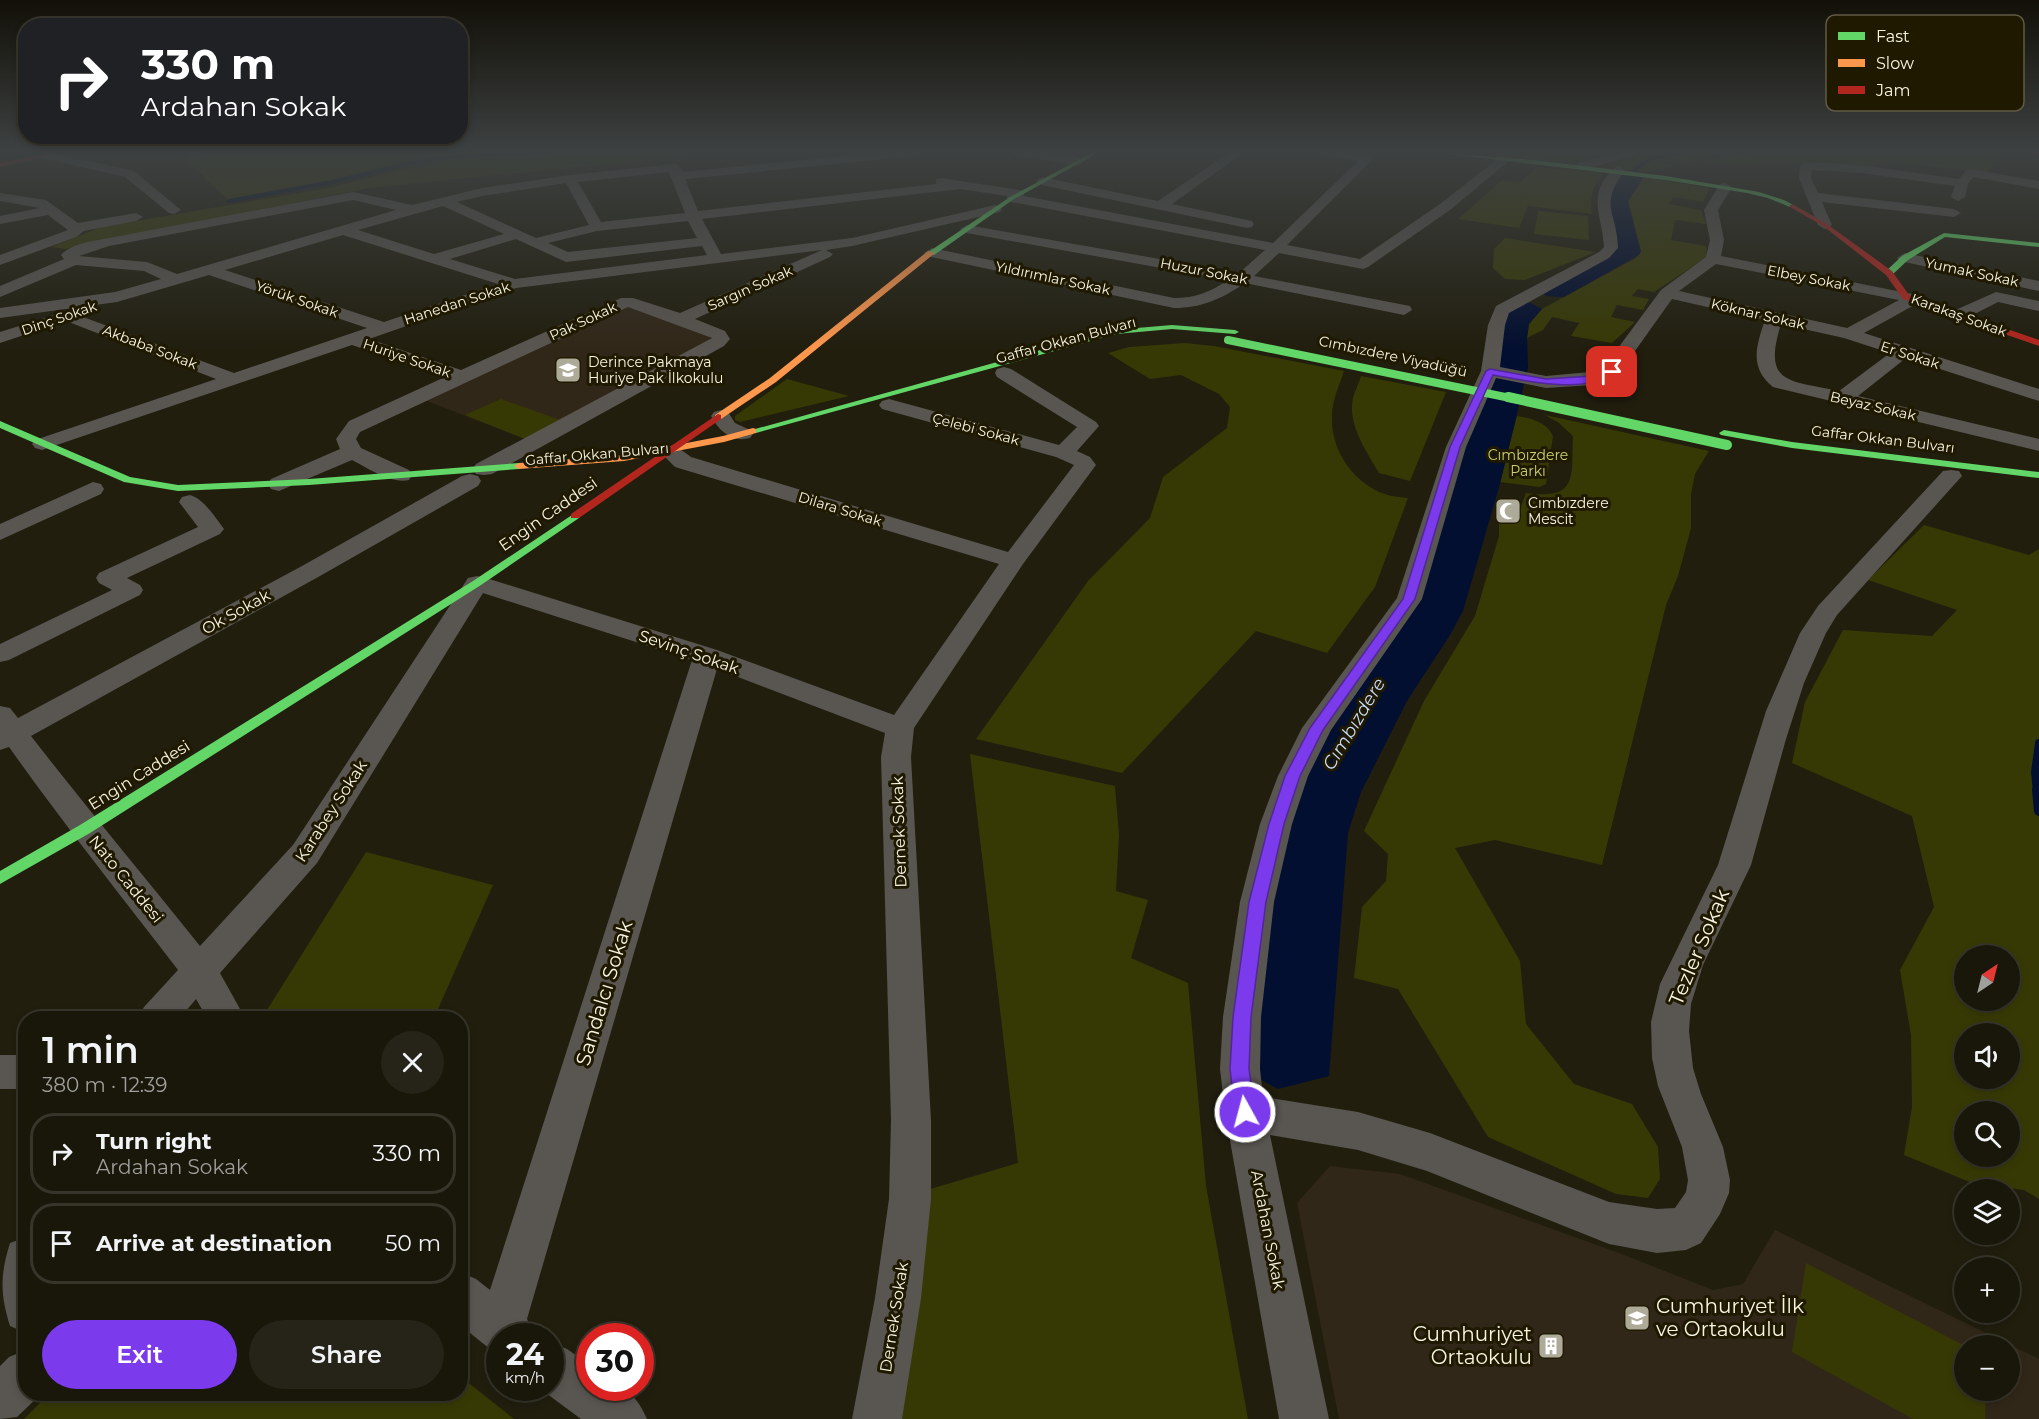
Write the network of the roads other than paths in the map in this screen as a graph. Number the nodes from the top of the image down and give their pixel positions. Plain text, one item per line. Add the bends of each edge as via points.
1 (61, 218) edge
2 (129, 218) edge
3 (236, 218) edge
4 (382, 218) edge
5 (486, 218) edge
6 (592, 218) edge
7 (674, 218) edge
8 (694, 218) edge
9 (954, 218) edge
10 (982, 218) edge
11 (1127, 218) edge
12 (1221, 218) edge
13 (1294, 218) edge
14 (1429, 218) edge
15 (1606, 218) edge
16 (1713, 218) edge
17 (1813, 218) edge
18 (1822, 218) edge
19 (1952, 218) edge
20 (1825, 225) junction
21 (597, 227) junction
22 (75, 228) junction
23 (343, 230) junction
24 (967, 230) junction
25 (1278, 231) junction
26 (515, 235) junction
27 (1944, 235) junction
28 (706, 241) junction
29 (852, 242) junction
30 (2037, 242) edge
31 (0, 243) edge
32 (532, 243) junction
33 (1276, 248) junction
34 (932, 253) junction
35 (1905, 258) junction
36 (433, 259) junction
37 (1713, 259) junction
38 (0, 260) edge
39 (74, 260) junction
40 (717, 260) junction
41 (211, 270) junction
42 (1889, 273) junction
43 (1242, 278) junction
44 (178, 280) junction
45 (514, 284) junction
46 (2039, 286) edge
47 (0, 292) edge
48 (1667, 293) junction
49 (117, 297) junction
50 (1909, 298) junction
51 (1174, 303) junction
52 (2039, 306) edge
53 (1404, 310) dead end
54 (0, 313) edge
55 (67, 316) junction
56 (1958, 316) junction
57 (1774, 317) junction
58 (681, 319) junction
59 (383, 328) junction
60 (1144, 328) junction
61 (1211, 328) junction
62 (1849, 334) junction
63 (1231, 336) junction
64 (0, 338) edge
65 (352, 339) junction
66 (2039, 343) edge
67 (1902, 353) junction
68 (1490, 371) junction
69 (1004, 373) junction
70 (463, 377) junction
71 (233, 379) junction
72 (2039, 395) edge
73 (1841, 399) junction
74 (889, 405) junction
75 (720, 416) junction
76 (0, 424) edge
77 (743, 434) junction
78 (543, 436) junction
79 (1725, 439) junction
80 (42, 444) junction
81 (2039, 445) edge
82 (2039, 451) edge
83 (352, 452) junction
84 (1063, 453) junction
85 (676, 457) junction
86 (565, 462) junction
87 (643, 468) junction
88 (2015, 472) junction
89 (400, 475) junction
90 (477, 475) junction
91 (2039, 475) edge
92 (1951, 476) junction
93 (73, 480) dead end
94 (279, 484) junction
95 (2039, 486) edge
96 (102, 492) joint
97 (185, 502) joint
98 (0, 533) edge
99 (1013, 561) junction
100 (477, 583) junction
101 (0, 654) edge
102 (707, 656) junction
103 (900, 728) junction
104 (4, 729) edge
105 (85, 829) junction
106 (0, 878) edge
107 (200, 972) junction
108 (164, 1011) edge
109 (222, 1011) edge
110 (0, 1072) edge
111 (18, 1072) edge
112 (1245, 1112) junction
113 (468, 1302) edge
114 (494, 1323) edge
115 (509, 1323) edge
116 (564, 1376) edge
117 (18, 1382) edge
118 (0, 1400) edge
119 (622, 1419) edge
120 (877, 1419) edge
121 (1304, 1419) edge

1 - 22 street
2 - 22 street
3 - 39 street via 95,245 74,251 69,255
4 - 23 street
5 - 26 street
6 - 21 street
7 - 21 street
8 - 28 street
9 - 29 street, Hanedan Sokak
10 - 24 main road, Engin Caddesi
11 - 33 street
12 - 25 street
13 - 25 street
14 - 33 street via 1363,264
15 - 68 street, Ardahan Sokak via 1611,248 1604,255 1502,309 1494,327 1495,358
16 - 37 street via 1717,240
17 - 20 main road, Karakaş Sokak
18 - 20 street
19 - 27 street
20 - 42 main road, Karakaş Sokak
21 - 32 street
22 - 31 street
22 - 38 street via 71,234
23 - 36 street
23 - 41 street
24 - 34 main road, Engin Caddesi
24 - 43 street, Huzur Sokak
25 - 33 street
26 - 32 street
26 - 36 street
27 - 30 main road
27 - 35 main road
28 - 32 street via 566,257
28 - 40 street
29 - 40 street, Hanedan Sokak
29 - 58 street, Sargın Sokak
33 - 43 street
34 - 51 street, Yıldırımlar Sokak
34 - 75 main road, Engin Caddesi via 773,380
35 - 42 main road
35 - 46 street, Yumak Sokak
36 - 45 street
37 - 48 street
37 - 50 street, Elbey Sokak
39 - 44 street via 147,267
39 - 47 street
40 - 45 street, Hanedan Sokak
41 - 44 street
41 - 59 street, Yörük Sokak
42 - 50 main road, Karakaş Sokak
43 - 51 street via 1216,296 1194,303
43 - 53 street, Huzur Sokak
44 - 49 street
45 - 59 street, Hanedan Sokak
48 - 57 street, Köknar Sokak
48 - 68 street via 1612,372 1602,377 1546,382
49 - 54 street
49 - 55 street, Dinç Sokak
50 - 56 main road, Karakaş Sokak
50 - 62 street, Er Sokak
51 - 60 street
51 - 61 street
52 - 56 street via 1996,297
55 - 64 street, Dinç Sokak
55 - 71 street, Akbaba Sokak
56 - 66 main road, Karakaş Sokak
57 - 62 street, Köknar Sokak
57 - 73 street, Beyaz Sokak via 1763,362 1768,373 1780,383
58 - 70 street, Pak Sokak via 627,301
58 - 78 street, Pak Sokak via 711,330 721,339
59 - 65 street, Hanedan Sokak
60 - 61 main road, Gaffar Okkan Bulvarı
60 - 77 main road, Gaffar Okkan Bulvarı
61 - 63 main road, Gaffar Okkan Bulvarı
62 - 67 street, Er Sokak
63 - 69 main road, Gaffar Okkan Bulvarı via 1129,338
63 - 79 main road, Cımbızdere Viyadüğü via 1427,369
65 - 70 street, Huriye Sokak
65 - 71 street, Hanedan Sokak
67 - 72 street, Er Sokak
67 - 73 street
68 - 112 street, Ardahan Sokak via 1455,447 1409,599 1317,728 1293,776 1276,824 1257,902 1242,1017 1239,1069
69 - 74 main road, Gaffar Okkan Bulvarı
69 - 84 street via 1089,426
70 - 83 street, Pak Sokak via 356,425 345,439
71 - 80 street, Hanedan Sokak
73 - 81 street, Beyaz Sokak
74 - 84 street, Çelebi Sokak
74 - 85 main road, Gaffar Okkan Bulvarı
75 - 77 street via 727,427
75 - 85 main road, Engin Caddesi
76 - 80 main road, Gaffar Okkan Bulvarı
77 - 85 main road, Gaffar Okkan Bulvarı
78 - 86 street
78 - 90 street, Ok Sokak
79 - 88 main road, Gaffar Okkan Bulvarı
79 - 92 main road, Gaffar Okkan Bulvarı via 1783,456
80 - 94 main road, Gaffar Okkan Bulvarı via 102,471 153,485 204,488
82 - 88 street
83 - 89 street
83 - 94 street
84 - 99 street, Dernek Sokak via 1083,462 1083,468
85 - 86 main road, Gaffar Okkan Bulvarı
85 - 87 main road, Engin Caddesi
85 - 99 street, Dilara Sokak
86 - 90 main road, Gaffar Okkan Bulvarı
87 - 90 main road, Gaffar Okkan Bulvarı
87 - 100 main road, Engin Caddesi
88 - 91 main road, Gaffar Okkan Bulvarı
89 - 90 main road, Gaffar Okkan Bulvarı
89 - 94 main road, Gaffar Okkan Bulvarı
90 - 97 main road, Gaffar Okkan Bulvarı
90 - 104 street, Ok Sokak
92 - 95 main road, Gaffar Okkan Bulvarı
92 - 112 street, Tezler Sokak via 1813,629 1772,736 1732,869 1676,992 1670,1021 1671,1053 1679,1090 1704,1154 1709,1182 1700,1212 1686,1228 1657,1232 1609,1223 1430,1152 1358,1131
93 - 96 main road
96 - 98 street
97 - 101 street via 212,529 108,578 130,590
99 - 103 street, Dernek Sokak
100 - 102 street, Sevinç Sokak
100 - 105 main road, Engin Caddesi
100 - 107 street, Karabey Sokak via 305,854
102 - 103 street, Sevinç Sokak
102 - 115 street, Sandalcı Sokak
103 - 120 street, Dernek Sokak via 896,758 911,1120 910,1199
104 - 105 street, Nato Caddesi
105 - 106 main road, Engin Caddesi
105 - 107 street, Nato Caddesi
107 - 108 street, Karabey Sokak
107 - 109 street, Nato Caddesi
110 - 111 street
112 - 121 street, Ardahan Sokak
113 - 114 street
116 - 119 street
117 - 118 street

